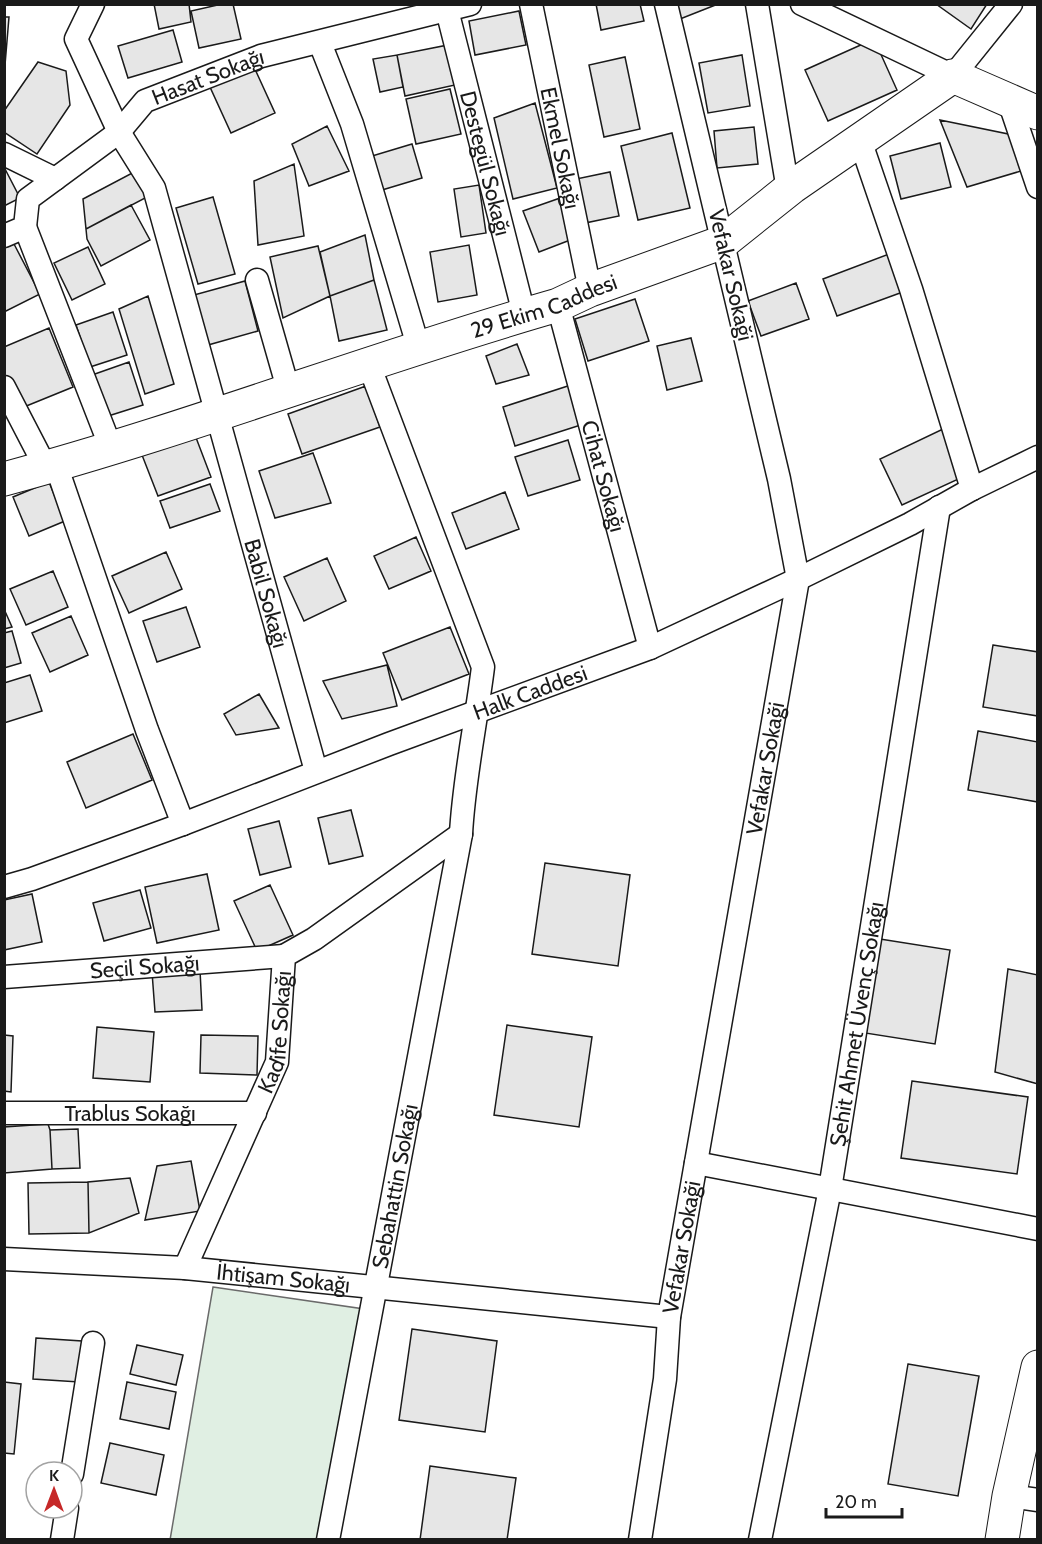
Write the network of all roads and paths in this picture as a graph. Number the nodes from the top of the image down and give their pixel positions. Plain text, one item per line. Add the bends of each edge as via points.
1 (93, 4) edge
2 (470, 4) edge
3 (531, 4) edge
4 (666, 4) edge
5 (757, 4) edge
6 (802, 4) edge
7 (1011, 4) edge
8 (447, 10) junction
9 (320, 43) junction
10 (953, 76) junction
11 (1023, 107) edge
12 (119, 132) junction
13 (860, 140) junction
14 (4, 154) edge
15 (55, 179) junction
16 (1038, 187) edge
17 (788, 190) junction
18 (25, 227) junction
19 (4, 236) edge
20 (723, 242) junction
21 (257, 280) dead end
22 (590, 290) junction
23 (558, 305) junction
24 (524, 314) junction
25 (419, 349) junction
26 (369, 365) junction
27 (4, 387) edge
28 (289, 392) junction
29 (219, 415) junction
30 (111, 448) junction
31 (1038, 457) edge
32 (51, 467) junction
33 (4, 479) edge
34 (972, 489) junction
35 (939, 507) junction
36 (798, 579) junction
37 (650, 648) junction
38 (478, 710) junction
39 (316, 771) junction
40 (183, 824) junction
41 (461, 834) junction
42 (4, 887) edge
43 (284, 956) junction
44 (4, 977) edge
45 (4, 1113) edge
46 (255, 1113) junction
47 (696, 1163) junction
48 (830, 1189) junction
49 (1038, 1229) edge
50 (4, 1260) edge
51 (185, 1268) junction
52 (377, 1287) junction
53 (669, 1317) junction
54 (93, 1343) dead end
55 (1038, 1367) edge
56 (74, 1460) edge
57 (1023, 1498) edge
58 (65, 1520) edge
59 (62, 1539) edge
60 (328, 1539) edge
61 (640, 1539) edge
62 (760, 1539) edge
63 (1002, 1539) edge

1 - 12 street, Babil Sokağı via 76,39
2 - 8 street, Hasat Sokağı
3 - 22 street, Ekmel Sokağı
4 - 20 street, Vefakar Sokaği
5 - 17 street
6 - 10 street
7 - 10 street
8 - 9 street, Hasat Sokağı
8 - 24 street, Destegül Sokağı
9 - 12 street, Hasat Sokağı via 261,56 145,101
9 - 25 street via 352,124
10 - 11 street
10 - 13 street, 29 Ekim Caddesi
11 - 16 street
12 - 15 street, Hasat Sokağı
12 - 29 street, Babil Sokağı via 154,188
13 - 17 street, 29 Ekim Caddesi
13 - 34 street via 911,289
14 - 15 street
15 - 18 street, Hasat Sokağı via 28,199
17 - 20 street, 29 Ekim Caddesi
18 - 19 street
18 - 30 street
20 - 22 street, 29 Ekim Caddesi
20 - 36 street, Vefakar Sokaği via 779,479
21 - 28 street
22 - 23 street, 29 Ekim Caddesi
23 - 24 street, 29 Ekim Caddesi
23 - 37 street, Cihat Sokağı
24 - 25 street, 29 Ekim Caddesi
25 - 26 street, 29 Ekim Caddesi
26 - 28 street, 29 Ekim Caddesi
26 - 38 street, Sebahattin Sokağı via 483,667
27 - 32 street
28 - 29 street, 29 Ekim Caddesi
29 - 30 street, 29 Ekim Caddesi
29 - 39 street, Babil Sokağı
30 - 32 street, 29 Ekim Caddesi
31 - 34 street, Halk Caddesi
32 - 33 street, 29 Ekim Caddesi
32 - 40 street
34 - 35 street, Halk Caddesi
35 - 36 street, Halk Caddesi
35 - 48 street, Şehit Ahmet Üvenç Sokağı
36 - 37 street, Halk Caddesi
36 - 47 street, Vefakar Sokaği
37 - 38 street, Halk Caddesi
38 - 39 street, Halk Caddesi
38 - 41 street, Sebahattin Sokağı
39 - 40 street, Halk Caddesi
40 - 42 street, Halk Caddesi
41 - 43 street, Kadife Sokağı via 314,939
41 - 52 street, Sebahattin Sokağı
43 - 44 street, Seçil Sokağı
43 - 46 street, Kadife Sokağı via 277,1062
45 - 46 street, Trablus Sokağı
46 - 51 street, Kadife Sokağı
47 - 48 street
47 - 53 street, Vefakar Sokaği
48 - 49 street
48 - 62 street, Şehit Ahmet Üvenç Sokağı
50 - 51 street, İhtişam Sokağı
51 - 52 street, İhtişam Sokağı
52 - 53 street, İhtişam Sokağı
52 - 60 street, Sebahattin Sokağı
53 - 61 street, Vefakar Sokaği via 665,1379
54 - 56 street
55 - 57 street
57 - 63 street
58 - 59 street

